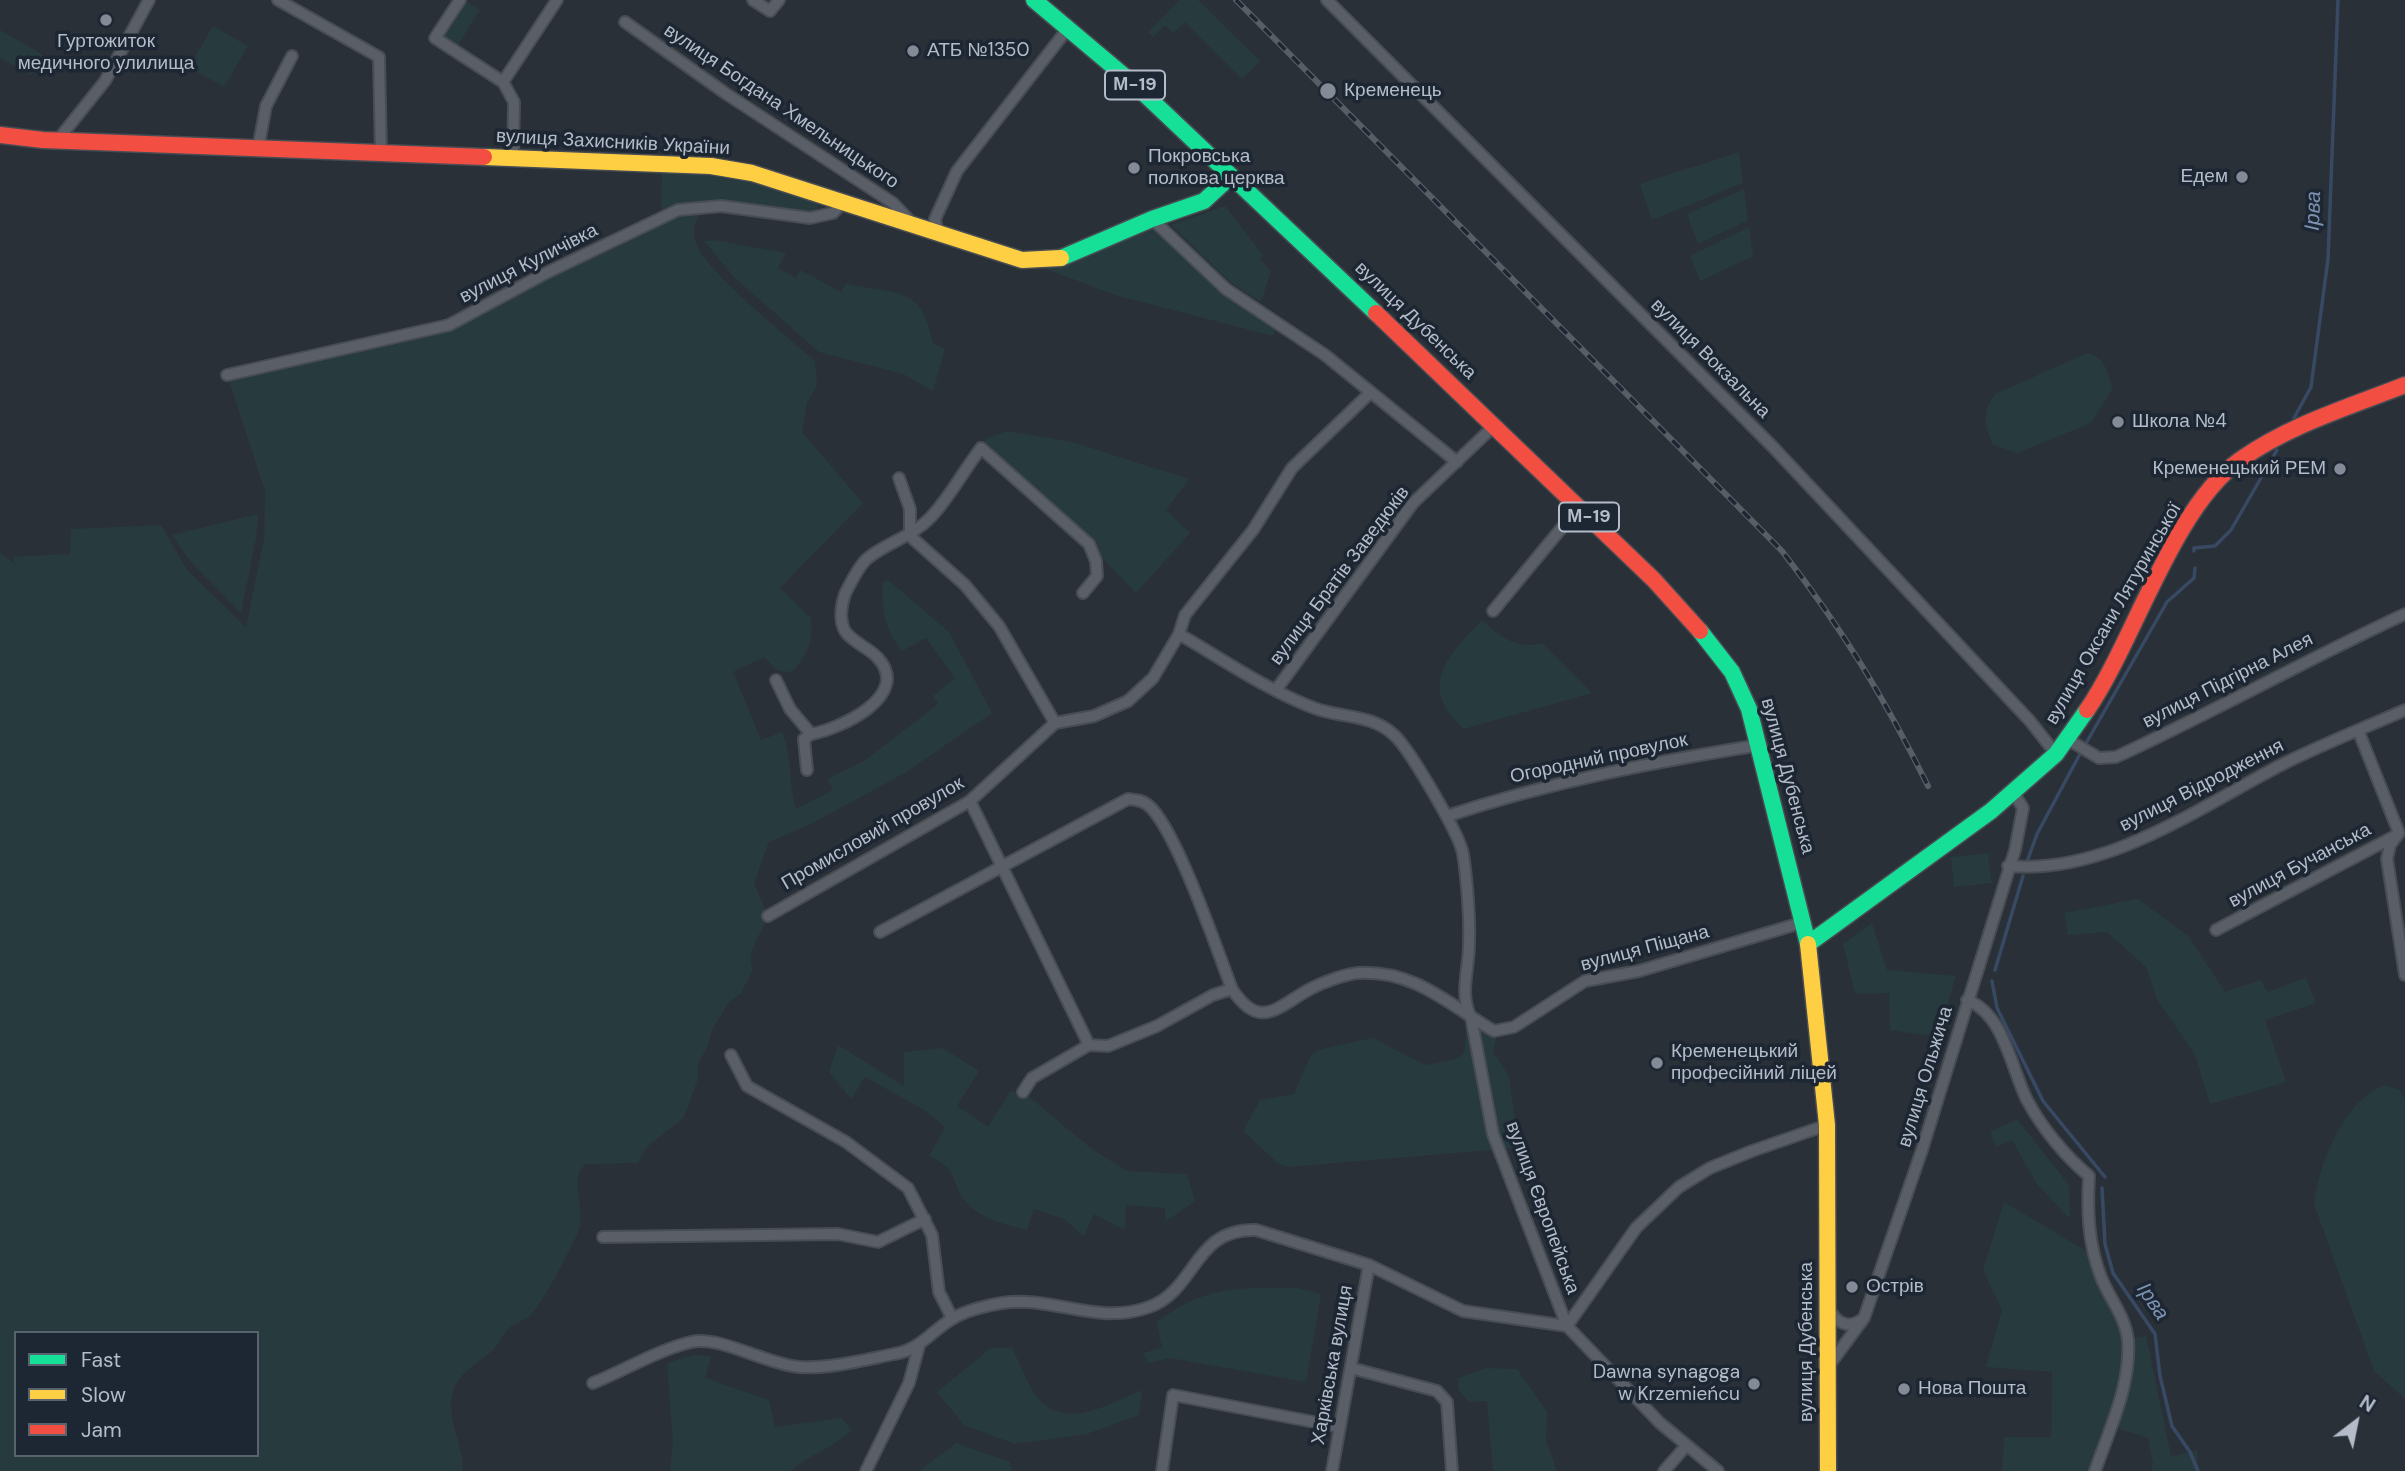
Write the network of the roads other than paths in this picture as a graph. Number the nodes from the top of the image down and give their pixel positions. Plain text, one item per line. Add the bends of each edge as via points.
1 (149, 0) edge
2 (278, 0) edge
3 (460, 0) edge
4 (558, 0) edge
5 (753, 0) edge
6 (779, 0) edge
7 (1034, 0) edge
8 (1327, 0) edge
9 (625, 22) dead end
10 (1069, 27) junction
11 (292, 57) dead end
12 (503, 82) junction
13 (0, 135) edge
14 (57, 141) junction
15 (258, 149) junction
16 (381, 154) junction
17 (513, 159) junction
18 (1231, 176) junction
19 (842, 202) junction
20 (1152, 219) junction
21 (912, 226) junction
22 (938, 234) junction
23 (227, 375) dead end
24 (2405, 385) edge
25 (1371, 392) junction
26 (1494, 426) junction
27 (1457, 461) junction
28 (899, 478) dead end
29 (1579, 507) junction
30 (910, 537) junction
31 (1083, 593) dead end
32 (1493, 611) dead end
33 (2405, 614) edge
34 (1179, 634) junction
35 (776, 680) dead end
36 (1276, 690) junction
37 (2405, 710) edge
38 (1055, 723) junction
39 (2358, 730) junction
40 (811, 734) junction
41 (2067, 739) junction
42 (1760, 745) junction
43 (2056, 754) junction
44 (807, 769) dead end
45 (2013, 792) junction
46 (970, 801) junction
47 (1447, 816) junction
48 (2402, 832) edge
49 (2008, 866) junction
50 (1003, 867) junction
51 (768, 916) dead end
52 (1804, 922) junction
53 (2217, 930) dead end
54 (880, 932) dead end
55 (1808, 944) junction
56 (2402, 944) edge
57 (2405, 975) edge
58 (1232, 989) junction
59 (1967, 1000) junction
60 (1471, 1017) junction
61 (1089, 1045) junction
62 (731, 1055) dead end
63 (1023, 1092) dead end
64 (1827, 1125) junction
65 (925, 1219) junction
66 (603, 1237) dead end
67 (1369, 1265) junction
68 (1829, 1309) junction
69 (952, 1318) junction
70 (1864, 1318) junction
71 (1567, 1326) junction
72 (919, 1346) junction
73 (1830, 1364) junction
74 (1351, 1368) junction
75 (593, 1382) dead end
76 (1340, 1427) junction
77 (1686, 1446) junction
78 (866, 1471) edge
79 (1162, 1471) edge
80 (1332, 1471) edge
81 (1452, 1471) edge
82 (1664, 1471) edge
83 (1718, 1471) edge
84 (1828, 1471) edge
85 (2095, 1471) edge

1 - 14 street via 105,81
2 - 16 street via 379,57
3 - 12 street via 435,38
4 - 12 street
5 - 6 street via 771,11
7 - 10 main road, М-19
8 - 43 street, вулиця Вокзальна via 1772,446 2023,713
9 - 21 street, вулиця Богдана Хмельницького via 892,203
10 - 18 main road, М-19
10 - 22 street via 957,171 934,219
11 - 15 street via 265,106
12 - 17 street via 514,102
13 - 14 main road, вулиця Захисників України
14 - 15 main road, вулиця Захисників України
15 - 16 main road, вулиця Захисників України
16 - 17 main road, вулиця Захисників України
17 - 19 main road, вулиця Захисників України via 711,166 752,173
18 - 20 main road, вулиця Захисників України via 1204,201
18 - 26 main road, вулиця Дубенська / М-19
19 - 21 main road, вулиця Захисників України
19 - 23 street, вулиця Куличівка via 833,213 810,218 721,206 678,209 449,325
20 - 22 main road, вулиця Захисників України via 1052,261 1022,260
20 - 25 street via 1226,289 1325,355
21 - 22 main road, вулиця Захисників України
24 - 41 main road, вулиця Оксани Лятуринської via 2268,442 2239,461 2214,486 2182,531 2090,705
25 - 27 street
25 - 34 street via 1292,468 1253,530 1185,615
26 - 27 street, вулиця Братів Заведюків
26 - 29 main road, вулиця Дубенська / М-19
27 - 36 street, вулиця Братів Заведюків via 1413,503
28 - 30 street via 910,509
29 - 32 street
29 - 42 main road, вулиця Дубенська / М-19 via 1713,646 1732,672
30 - 31 street via 932,516 981,448 1089,544 1097,576
30 - 38 street via 965,585 999,625
30 - 40 street via 867,559 844,596 841,616 846,632 879,659 887,684 877,701 855,717 839,727
33 - 41 street, вулиця Підгірна Алея via 2116,757 2099,758
34 - 36 street, вулиця Європейська
34 - 38 street via 1153,678 1128,701 1094,716
35 - 40 street via 790,709
36 - 47 street, вулиця Європейська via 1316,709 1371,720 1395,735
37 - 39 street, вулиця Відродження
38 - 46 street, Промисловий провулок
39 - 48 street, вулиця Бучанська
39 - 49 street, вулиця Відродження via 2133,842 2079,861 2035,869
40 - 44 street via 804,740
41 - 43 main road, вулиця Оксани Лятуринської
42 - 47 street, Огородний провулок via 1525,790
42 - 52 main road, вулиця Дубенська / М-19
43 - 45 main road, вулиця Оксани Лятуринської
45 - 49 street, вулиця Ольжича via 2024,808
45 - 55 main road, вулиця Оксани Лятуринської
46 - 50 street
46 - 51 street, Промисловий провулок
47 - 60 street, вулиця Європейська via 1463,853 1469,943 1464,1003
48 - 53 street, вулиця Бучанська
48 - 56 street, вулиця Бучанська via 2390,845 2387,859
49 - 59 street, вулиця Ольжича
50 - 54 street
50 - 58 street via 1128,799 1140,800 1166,830
50 - 61 street
52 - 55 main road, вулиця Дубенська / М-19
52 - 60 street, вулиця Піщана via 1639,971 1585,981 1514,1027 1494,1031
55 - 64 main road, вулиця Дубенська
56 - 57 street, вулиця Бучанська
58 - 60 street, вулиця Піщана via 1249,1009 1261,1014 1288,1005 1312,988 1357,973 1398,978 1436,991
58 - 61 street via 1108,1046
59 - 70 street, вулиця Ольжича
59 - 85 street via 1980,1005 1997,1029 2038,1117 2089,1176 2087,1226 2101,1277 2128,1339 2125,1384
60 - 71 street, вулиця Європейська via 1493,1134
61 - 63 street via 1032,1078
62 - 65 street via 747,1086 892,1173 908,1188
64 - 68 main road, вулиця Дубенська
64 - 71 street via 1741,1156 1679,1186 1636,1228
65 - 66 street via 878,1242 838,1234
65 - 69 street via 932,1235 939,1292
67 - 69 street via 1256,1230 1240,1230 1212,1243 1178,1286 1150,1307 1097,1315 1027,1301 1000,1303
67 - 71 street via 1463,1311
67 - 74 street, Харківська вулиця
68 - 70 street via 1844,1324
68 - 73 main road, вулиця Дубенська
69 - 72 street
70 - 73 street, вулиця Ольжича
71 - 77 street, вулиця Європейська
72 - 75 street via 897,1354 799,1367 759,1359 721,1343 693,1342
72 - 78 street via 909,1383
73 - 84 main road, вулиця Дубенська
74 - 76 street, Харківська вулиця
74 - 81 street via 1437,1391 1447,1402
76 - 79 street via 1173,1395
76 - 80 street, Харківська вулиця
77 - 82 street
77 - 83 street, вулиця Європейська

